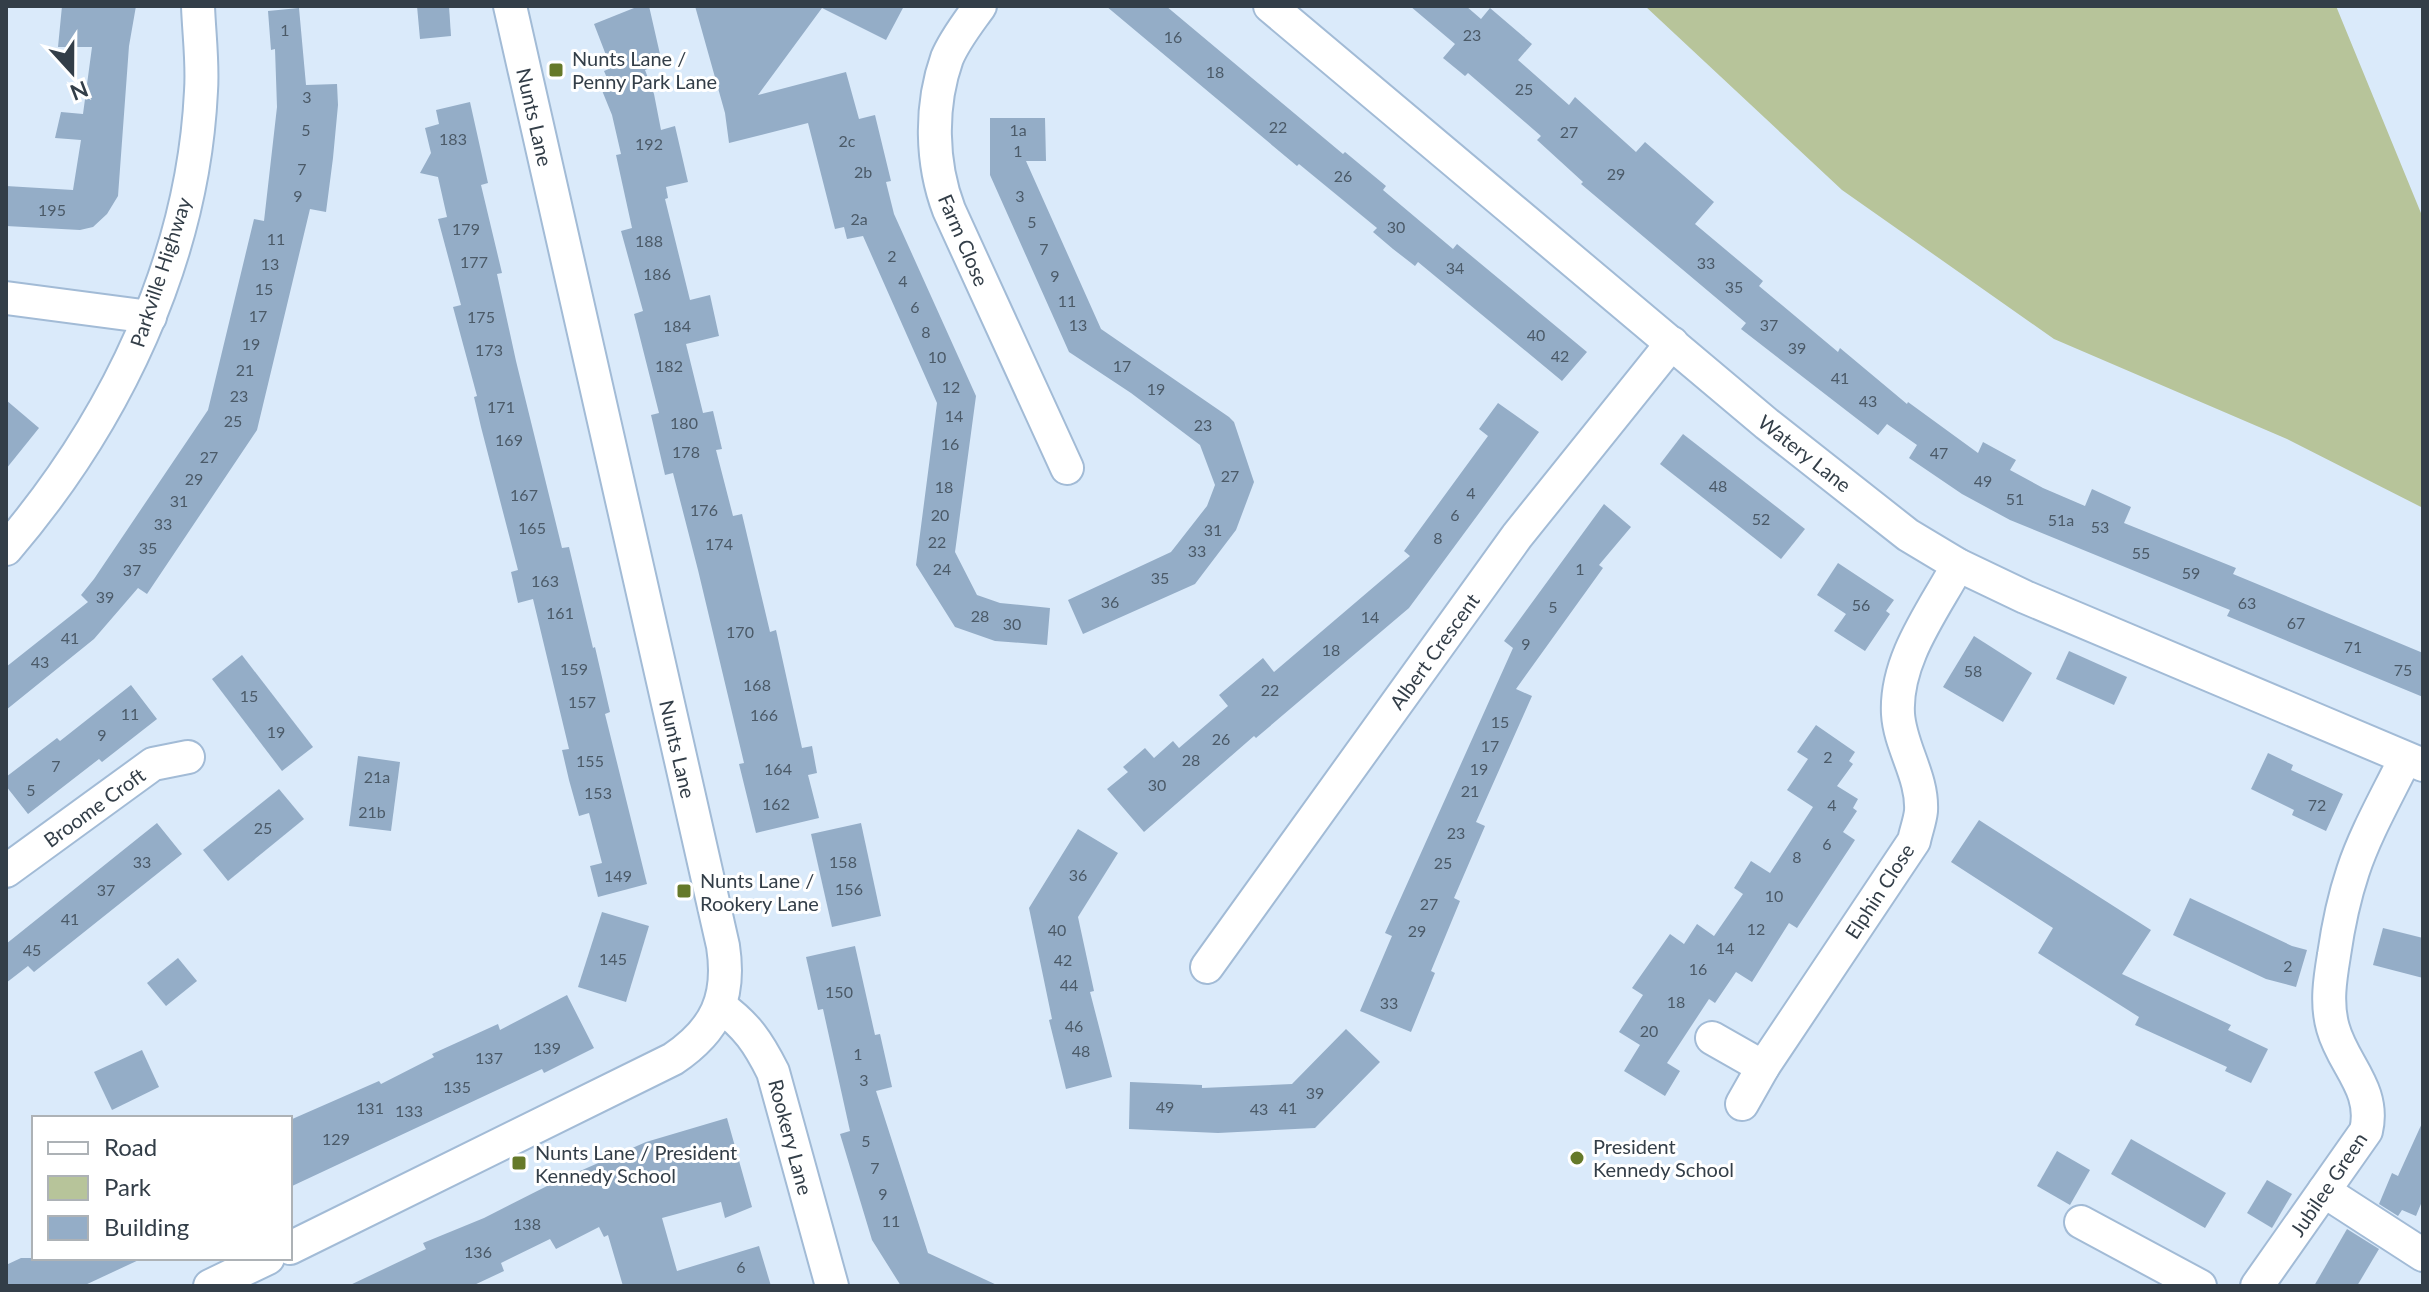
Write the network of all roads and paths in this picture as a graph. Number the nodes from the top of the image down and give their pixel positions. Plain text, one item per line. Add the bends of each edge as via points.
1 (198, 6) edge
2 (510, 6) edge
3 (980, 6) edge
4 (1270, 6) edge
5 (6, 298) edge
6 (150, 317) junction
7 (1672, 343) junction
8 (1067, 468) dead end
9 (6, 549) edge
10 (1958, 565) junction
11 (188, 757) dead end
12 (2414, 762) edge
13 (6, 871) edge
14 (1207, 967) dead end
15 (720, 1006) junction
16 (1712, 1038) dead end
17 (1763, 1067) junction
18 (1742, 1104) dead end
19 (2324, 1191) junction
20 (2081, 1222) dead end
21 (292, 1247) edge
22 (2423, 1255) edge
23 (264, 1260) edge
24 (210, 1286) edge
25 (832, 1286) edge
26 (2200, 1286) edge
27 (2257, 1286) edge

1 - 6 street, Parkville Highway via 201,90 195,150 174,244
2 - 15 street, Nunts Lane via 723,946 726,967
3 - 8 street, Farm Close via 953,45 942,76 938,177
4 - 7 street, Watery Lane
5 - 6 street
6 - 9 street, Parkville Highway via 125,373 63,478
7 - 10 street, Watery Lane via 1908,535
7 - 14 street, Albert Crescent via 1525,525
10 - 12 street, Watery Lane
10 - 17 street, Elphin Close via 1904,666 1898,691 1898,717 1921,810 1914,841
11 - 13 street, Broome Croft via 153,764
12 - 19 street, Jubilee Green via 2354,868 2337,933 2329,980 2333,1030 2360,1081 2369,1117 2366,1131
15 - 21 street, Nunts Lane via 693,1045 673,1059
15 - 25 street, Rookery Lane via 758,1041 773,1072
16 - 17 street
17 - 18 street, Elphin Close
19 - 22 street
19 - 27 street, Jubilee Green
20 - 26 street
23 - 24 street

